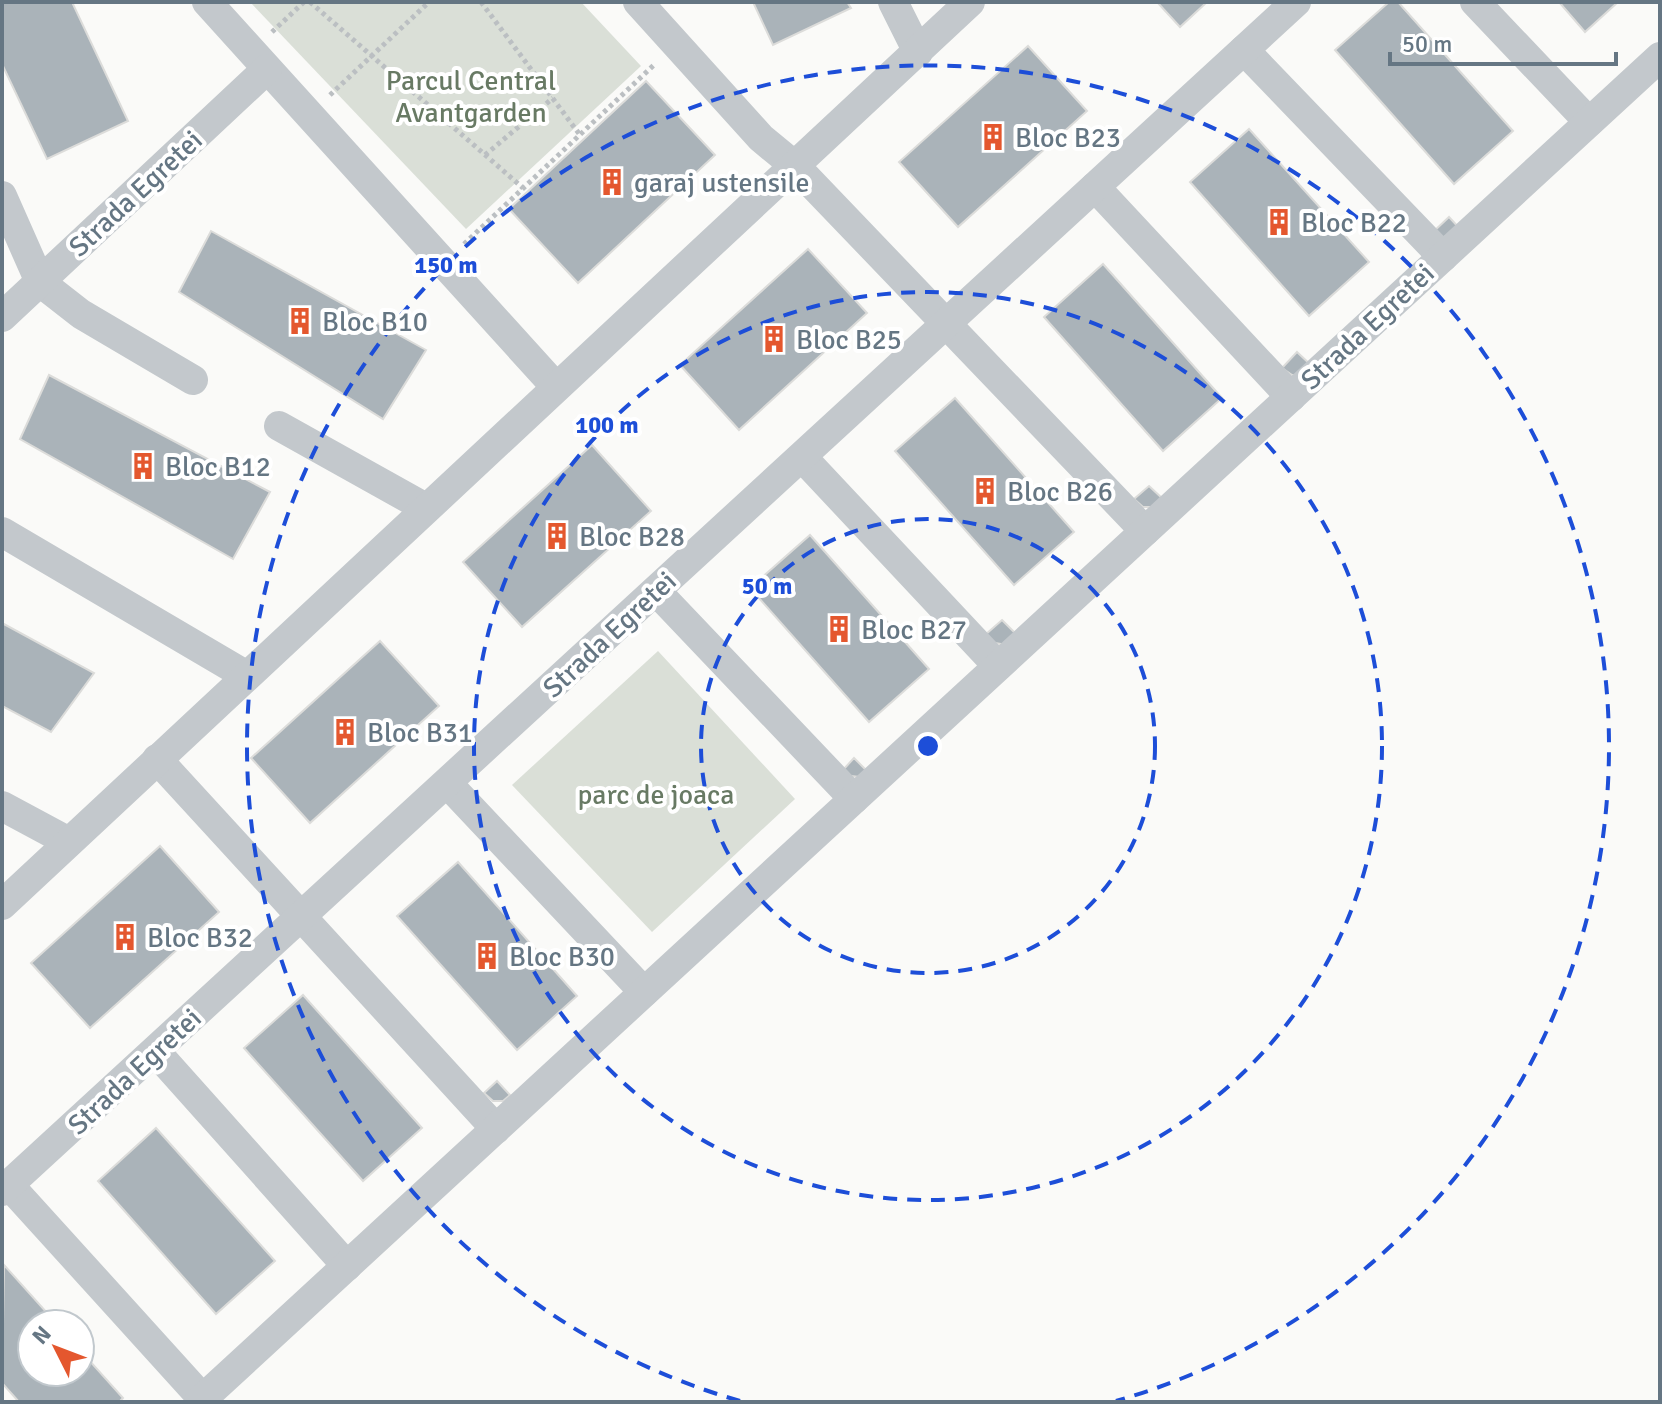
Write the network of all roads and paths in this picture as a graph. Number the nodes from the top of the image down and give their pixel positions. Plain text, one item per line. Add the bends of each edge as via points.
1 (207, 2) edge
2 (310, 2) edge
3 (429, 2) edge
4 (481, 2) edge
5 (638, 2) edge
6 (893, 2) edge
7 (970, 2) edge
8 (1296, 2) edge
9 (1475, 2) edge
10 (677, 44) junction
11 (1244, 50) junction
12 (918, 52) junction
13 (372, 56) junction
14 (1660, 57) edge
15 (267, 69) junction
16 (553, 98) junction
17 (308, 115) junction
18 (1589, 122) junction
19 (580, 135) junction
20 (485, 155) junction
21 (795, 166) junction
22 (1095, 187) junction
23 (523, 188) junction
24 (2, 196) edge
25 (1443, 257) junction
26 (443, 263) junction
27 (40, 282) junction
28 (2, 317) edge
29 (948, 322) junction
30 (193, 380) dead end
31 (556, 387) junction
32 (1291, 397) junction
33 (279, 426) dead end
34 (802, 457) junction
35 (426, 508) junction
36 (1145, 531) junction
37 (2, 532) edge
38 (656, 591) junction
39 (998, 666) junction
40 (247, 676) junction
41 (157, 759) junction
42 (447, 783) junction
43 (854, 799) junction
44 (2, 806) edge
45 (69, 842) junction
46 (2, 905) edge
47 (301, 917) junction
48 (644, 992) junction
49 (155, 1051) junction
50 (496, 1129) junction
51 (5, 1188) edge
52 (347, 1266) junction
53 (201, 1400) edge

1 - 15 street
2 - 13 path
3 - 13 path
4 - 16 path
5 - 10 street
6 - 12 street
7 - 12 street
8 - 11 street, Strada Egretei
9 - 18 street
10 - 19 path
10 - 21 street via 761,138
11 - 22 street, Strada Egretei
11 - 25 street
12 - 21 street
13 - 17 path
13 - 20 path
14 - 18 street, Strada Egretei
15 - 17 street
15 - 27 street, Strada Egretei
16 - 19 path
16 - 20 path
17 - 26 street
18 - 25 street, Strada Egretei
19 - 23 path
20 - 23 path
21 - 29 street
21 - 31 street
22 - 29 street, Strada Egretei
22 - 32 street
23 - 26 path
24 - 27 street
25 - 32 street, Strada Egretei
26 - 31 street
27 - 28 street, Strada Egretei
27 - 30 street via 81,314
29 - 34 street, Strada Egretei
29 - 36 street
31 - 35 street
32 - 36 street, Strada Egretei
33 - 35 street
34 - 38 street, Strada Egretei
34 - 39 street
35 - 40 street
36 - 39 street, Strada Egretei
37 - 40 street
38 - 42 street, Strada Egretei
38 - 43 street
39 - 43 street, Strada Egretei
40 - 41 street
41 - 45 street
41 - 47 street
42 - 47 street, Strada Egretei
42 - 48 street
43 - 48 street, Strada Egretei
44 - 45 street
45 - 46 street
47 - 49 street, Strada Egretei
47 - 50 street
48 - 50 street, Strada Egretei
49 - 51 street, Strada Egretei
49 - 52 street
50 - 52 street, Strada Egretei
51 - 53 street
52 - 53 street, Strada Egretei

